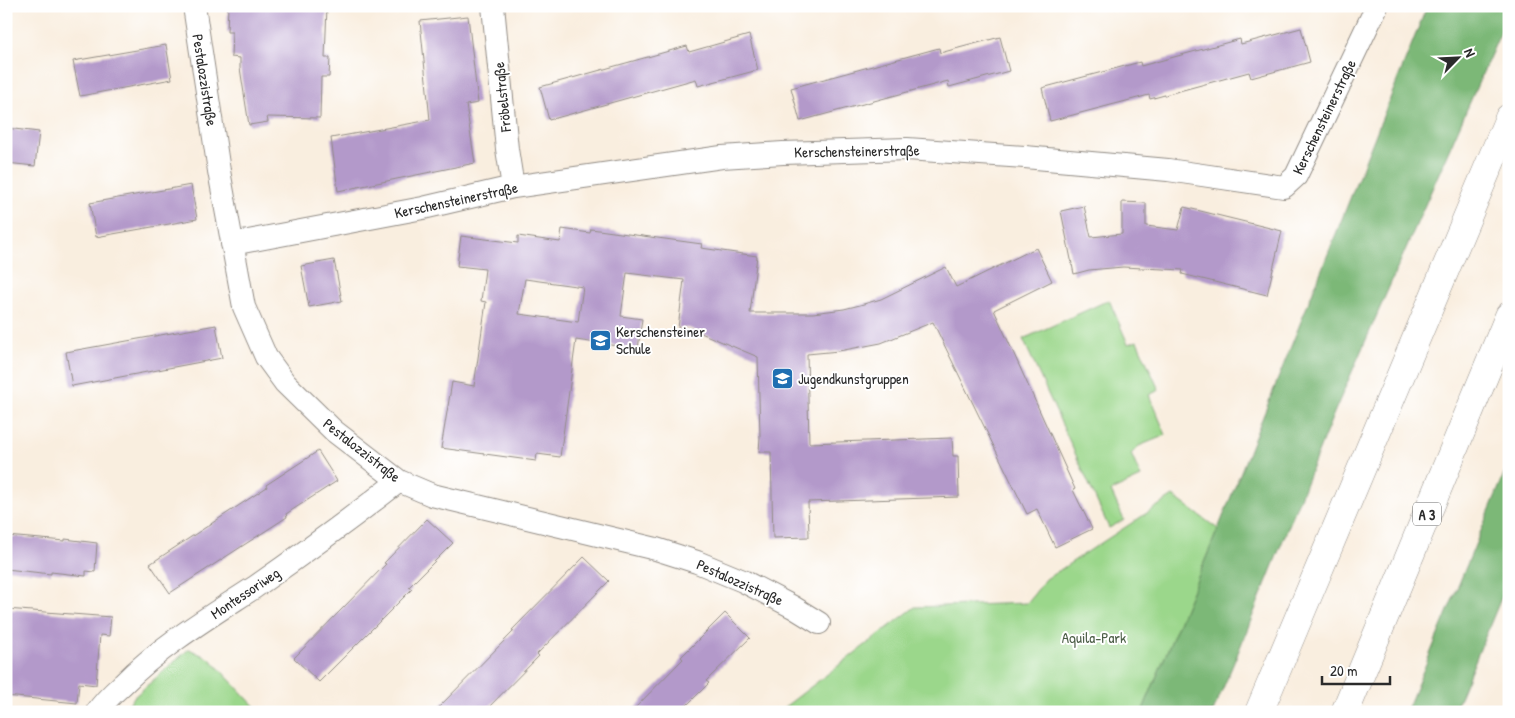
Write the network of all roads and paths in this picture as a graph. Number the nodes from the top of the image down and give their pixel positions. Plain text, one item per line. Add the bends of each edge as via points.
1 (194, 6) edge
2 (493, 6) edge
3 (1377, 6) edge
4 (1509, 118) edge
5 (513, 188) junction
6 (232, 244) junction
7 (1509, 316) edge
8 (400, 481) junction
9 (819, 623) dead end
10 (97, 712) edge
11 (1260, 712) edge
12 (1345, 712) edge

1 - 6 street, Pestalozzistraße
2 - 5 street, Fröbelstraße
3 - 5 street, Kerschensteinerstraße via 1296,176 1284,187 1168,170 907,149 722,157
4 - 11 highway
5 - 6 street, Kerschensteinerstraße
6 - 8 street, Pestalozzistraße via 244,307 266,357 284,383 334,432
7 - 12 highway, A 3
8 - 9 street, Pestalozzistraße via 432,495 647,546 697,562 743,580
8 - 10 street, Montessoriweg via 302,555 153,656

